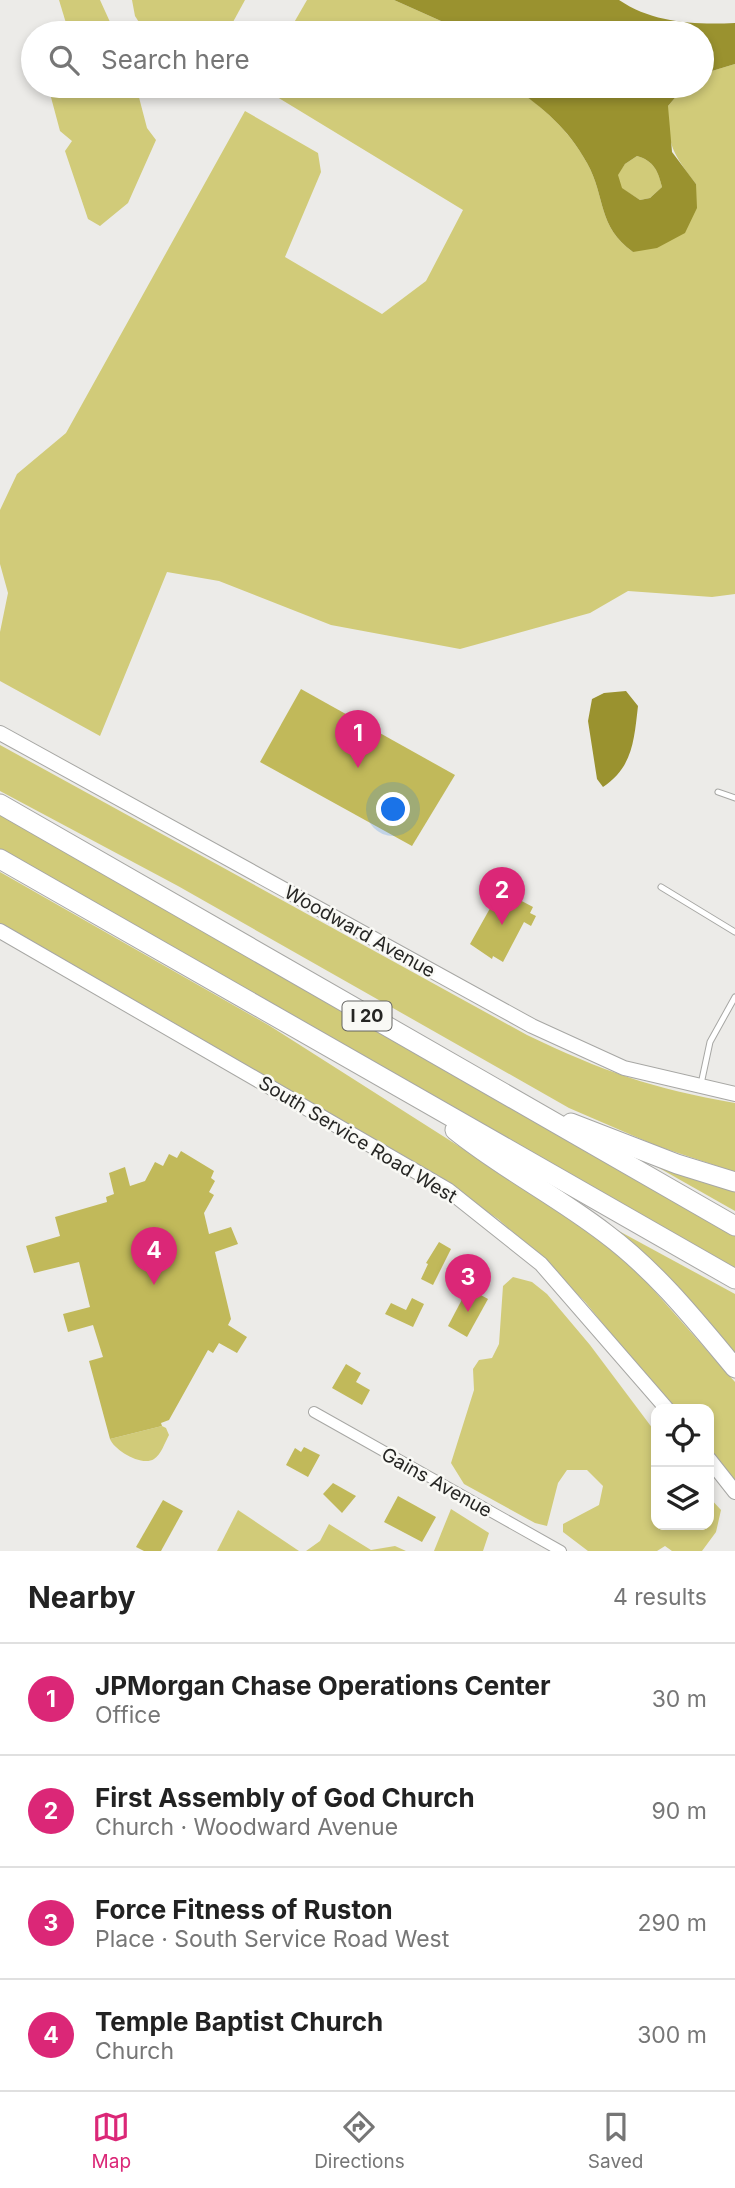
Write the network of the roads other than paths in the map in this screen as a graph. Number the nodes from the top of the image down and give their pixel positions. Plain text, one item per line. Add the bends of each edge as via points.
1 (0, 733) edge
2 (718, 792) dead end
3 (735, 798) edge
4 (0, 804) edge
5 (0, 859) edge
6 (661, 887) dead end
7 (0, 931) edge
8 (735, 932) edge
9 (735, 997) edge
10 (700, 1087) junction
11 (401, 1088) junction
12 (735, 1094) edge
13 (509, 1098) junction
14 (735, 1182) edge
15 (735, 1226) edge
16 (735, 1279) edge
17 (735, 1368) edge
18 (663, 1404) edge
19 (314, 1412) dead end
20 (714, 1465) edge
21 (735, 1492) edge
22 (561, 1551) edge

1 - 10 main road, Woodward Avenue via 532,1027 624,1068
2 - 3 lane
4 - 13 highway, I 20
5 - 11 highway, I 20
6 - 8 lane
7 - 18 main road, South Service Road West via 448,1190 541,1264
9 - 10 lane via 709,1042
10 - 12 main road, Woodward Avenue
11 - 16 highway, I 20
11 - 17 highway via 480,1150 575,1210 636,1258
13 - 14 highway
13 - 15 highway, I 20
19 - 22 street, Gains Avenue
20 - 21 main road

